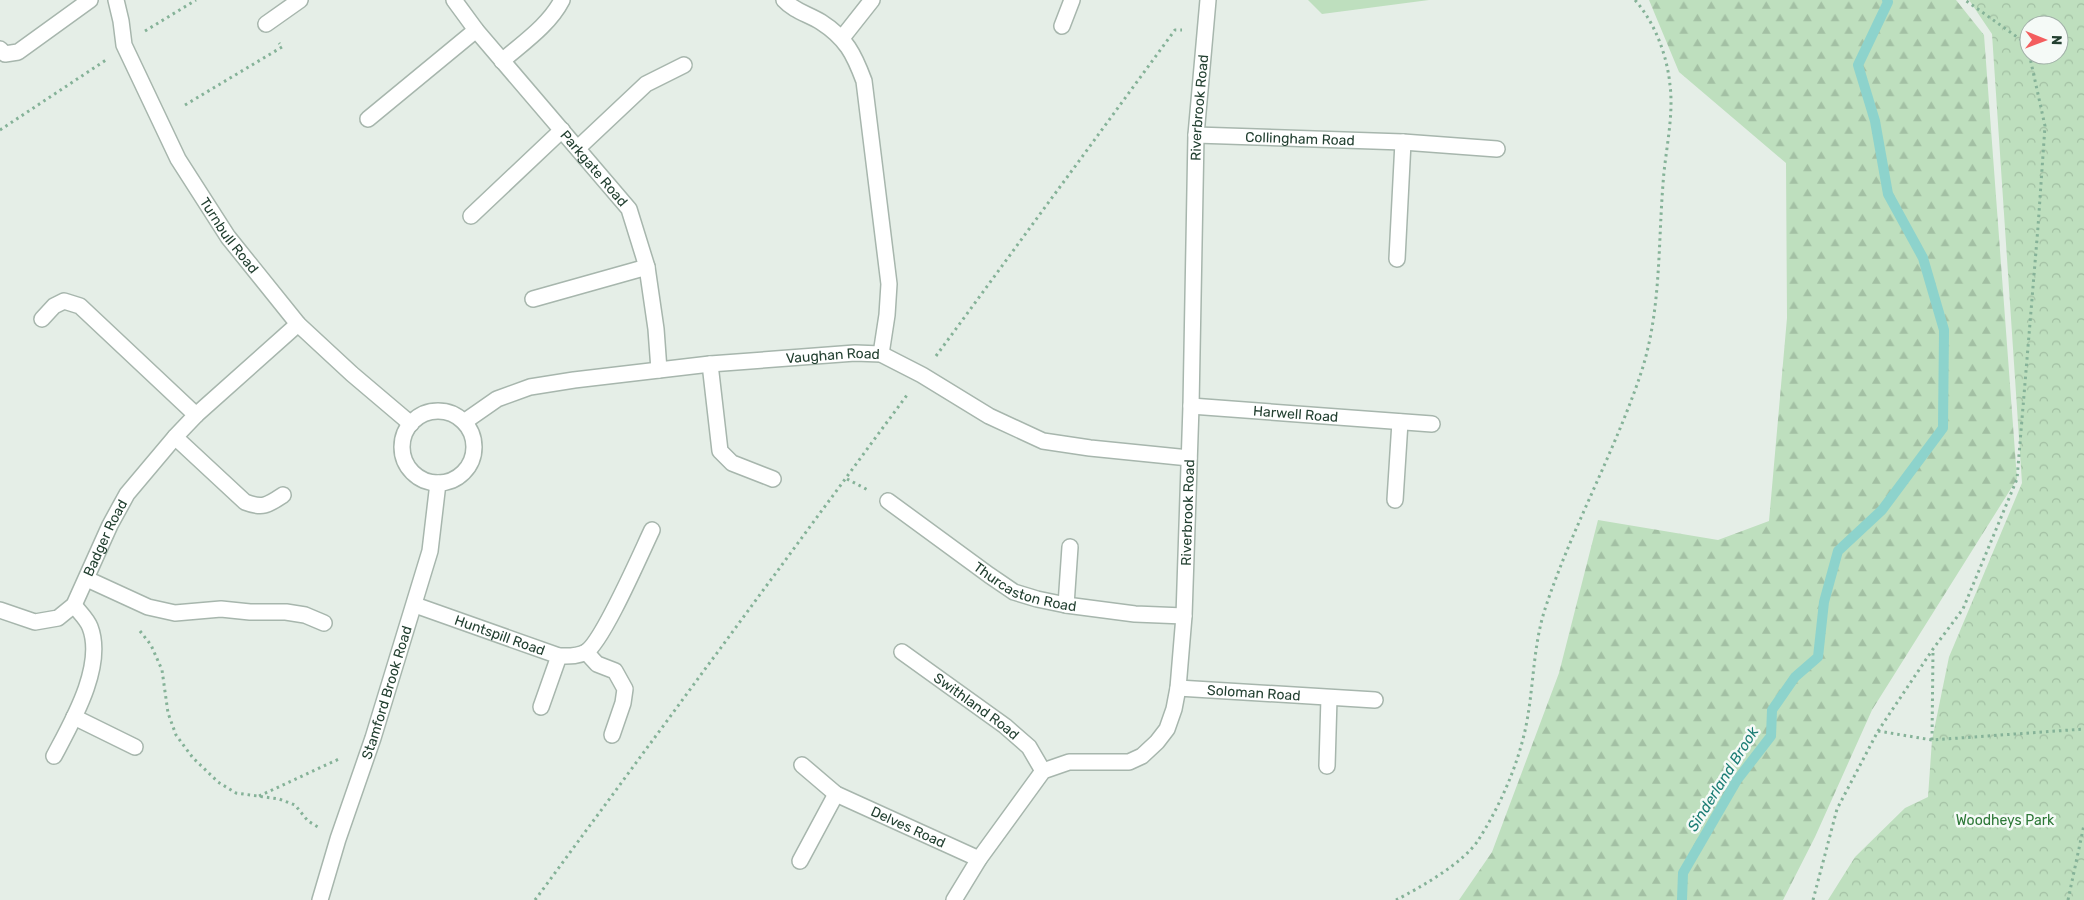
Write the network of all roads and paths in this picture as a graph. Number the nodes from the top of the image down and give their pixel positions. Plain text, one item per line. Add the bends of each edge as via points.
1 (90, 0) edge
2 (116, 0) edge
3 (300, 0) edge
4 (454, 0) edge
5 (562, 0) edge
6 (784, 0) edge
7 (872, 0) edge
8 (1072, 0) edge
9 (1208, 0) edge
10 (1635, 0) edge
11 (1965, 0) edge
12 (266, 24) joint
13 (1062, 26) dead end
14 (476, 30) junction
15 (1205, 32) junction
16 (842, 38) junction
17 (0, 50) edge
18 (502, 60) junction
19 (100, 65) dead end
20 (684, 65) dead end
21 (185, 105) dead end
22 (368, 119) dead end
23 (0, 130) edge
24 (562, 130) junction
25 (1196, 135) junction
26 (1404, 142) junction
27 (578, 148) junction
28 (1497, 149) dead end
29 (471, 216) dead end
30 (1397, 259) dead end
31 (647, 267) junction
32 (533, 299) dead end
33 (42, 319) dead end
34 (298, 324) junction
35 (881, 354) junction
36 (710, 364) junction
37 (659, 370) junction
38 (922, 375) junction
39 (1191, 406) junction
40 (196, 415) junction
41 (464, 422) junction
42 (1400, 422) junction
43 (411, 424) junction
44 (1432, 424) dead end
45 (175, 437) junction
46 (1189, 458) junction
47 (773, 479) dead end
48 (438, 483) junction
49 (283, 494) dead end
50 (1395, 500) dead end
51 (888, 501) dead end
52 (652, 530) dead end
53 (1070, 547) dead end
54 (87, 579) junction
55 (74, 605) junction
56 (415, 605) junction
57 (1066, 605) junction
58 (0, 610) edge
59 (1184, 616) junction
60 (324, 623) dead end
61 (137, 628) dead end
62 (1933, 649) junction
63 (586, 652) junction
64 (902, 652) dead end
65 (559, 656) junction
66 (1178, 688) junction
67 (1329, 698) junction
68 (1375, 700) dead end
69 (541, 707) dead end
70 (74, 717) junction
71 (2084, 729) edge
72 (1878, 731) junction
73 (612, 735) dead end
74 (373, 738) junction
75 (1932, 740) junction
76 (135, 747) dead end
77 (54, 756) dead end
78 (802, 765) dead end
79 (1327, 766) dead end
80 (1043, 771) junction
81 (836, 794) junction
82 (258, 796) junction
83 (2084, 826) edge
84 (338, 839) junction
85 (979, 859) junction
86 (800, 860) dead end
87 (320, 900) edge
88 (536, 900) edge
89 (954, 900) edge
90 (1396, 900) edge
91 (1813, 900) edge
92 (2068, 900) edge

1 - 17 street via 18,52 5,54
2 - 34 street, Turnbull Road via 124,45 178,159 228,237
3 - 12 street
4 - 14 street, Parkgate Road
5 - 18 street via 541,28
6 - 16 street via 790,7 821,22
7 - 16 street
8 - 13 street
9 - 15 street, Riverbrook Road
10 - 90 path via 1654,28 1671,87 1662,186 1659,280 1642,370 1544,612 1525,734 1497,810 1477,843 1424,886
11 - 62 path via 2026,44 2045,126 2017,479 1963,609
12 - 21 path via 282,47
14 - 18 street, Parkgate Road
14 - 22 street
15 - 25 street, Riverbrook Road
15 - 38 path via 1175,30
16 - 35 street via 854,56 864,82 888,274 887,315
18 - 24 street, Parkgate Road
19 - 23 path
20 - 27 street via 646,84
24 - 27 street, Parkgate Road
24 - 29 street
25 - 26 street, Collingham Road
25 - 39 street, Riverbrook Road
26 - 28 street, Collingham Road
26 - 30 street
27 - 31 street, Parkgate Road via 629,209
31 - 32 street
31 - 37 street, Parkgate Road
33 - 40 street via 64,301 80,306
34 - 40 street, Badger Road
34 - 43 street, Turnbull Road
35 - 36 street, Vaughan Road via 855,353
35 - 38 street, Vaughan Road
36 - 37 street, Vaughan Road
36 - 47 street via 720,451 732,463
37 - 41 street, Vaughan Road via 611,374 530,388 496,399
38 - 46 street, Vaughan Road via 989,416 1043,441
38 - 88 path
39 - 42 street, Harwell Road
39 - 46 street, Riverbrook Road
40 - 45 street, Badger Road
41 - 43 street via 456,415 436,411 419,416
41 - 48 street via 474,442 471,462 458,477
42 - 44 street, Harwell Road
42 - 50 street
43 - 48 street via 404,438 404,458 417,476
45 - 49 street via 245,502 268,505
45 - 54 street, Badger Road via 128,494 110,525
46 - 59 street, Riverbrook Road
48 - 56 street, Stamford Brook Road via 430,552
51 - 57 street, Thurcaston Road via 1014,592
52 - 63 street via 600,635
53 - 57 street
54 - 55 street, Badger Road
54 - 60 street via 148,607 176,613 221,609 286,612 305,614
55 - 58 street, Badger Road via 58,618 35,622
55 - 70 street via 90,627 93,651 90,677
56 - 65 street, Huntspill Road
56 - 74 street, Stamford Brook Road
57 - 59 street, Thurcaston Road via 1135,614
59 - 66 street, Riverbrook Road
61 - 82 path via 152,645 162,670 168,713 176,735 193,758 218,782 236,793
62 - 72 path
62 - 75 path
63 - 65 street, Huntspill Road
63 - 73 street via 597,664 615,672 624,689 623,703
64 - 80 street, Swithland Road via 1005,726 1029,747
65 - 69 street
66 - 67 street, Soloman Road
66 - 80 street, Riverbrook Road via 1167,729 1142,756 1129,762 1069,762
67 - 68 street, Soloman Road
67 - 79 street
70 - 76 street
70 - 77 street
71 - 75 path
72 - 75 path
72 - 91 path via 1838,809
74 - 82 path via 335,762
74 - 84 street, Stamford Brook Road
78 - 81 street, Delves Road
80 - 85 street
81 - 85 street, Delves Road
81 - 86 street
82 - 84 path via 294,805 308,821
83 - 92 path
84 - 87 street, Stamford Brook Road
85 - 89 street

